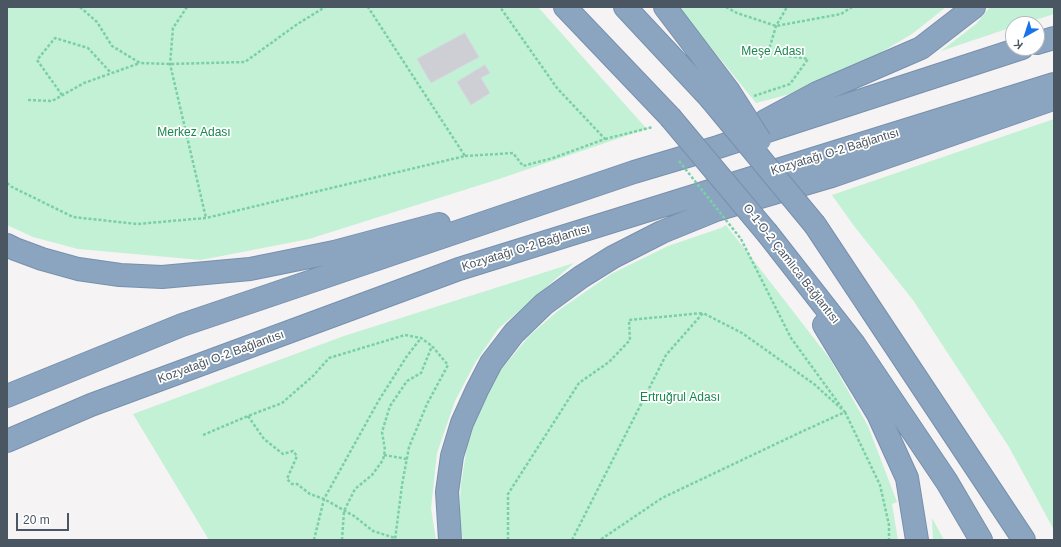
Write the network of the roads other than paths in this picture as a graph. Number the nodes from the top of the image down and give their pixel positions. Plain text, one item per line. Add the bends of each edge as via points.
1 (565, 7) edge
2 (577, 7) edge
3 (625, 7) edge
4 (665, 7) edge
5 (974, 7) edge
6 (1005, 54) edge
7 (1054, 84) edge
8 (719, 94) junction
9 (1054, 99) edge
10 (659, 126) junction
11 (718, 147) junction
12 (634, 172) junction
13 (768, 234) junction
14 (7, 245) edge
15 (7, 396) edge
16 (7, 441) edge
17 (450, 540) edge
18 (917, 540) edge
19 (981, 540) edge
20 (1024, 540) edge

1 - 10 highway
2 - 10 highway, O-1-O-2 Çamlıca Bağlantısı
3 - 8 highway
4 - 8 highway
5 - 11 highway via 921,48 817,93
6 - 11 highway
7 - 16 highway, Kozyatağı O-2 Bağlantısı via 459,268 91,405
8 - 20 highway, bridge via 815,225
9 - 17 highway via 832,176 716,210 662,232 613,257 544,304 514,333 491,363 462,423 452,456 447,492
10 - 13 highway, O-1-O-2 Çamlıca Bağlantısı, bridge
11 - 12 highway
12 - 14 highway via 334,252 250,269 162,277 120,274 78,269
12 - 15 highway via 182,325
13 - 18 highway via 878,414 907,478
13 - 19 highway, O-1-O-2 Çamlıca Bağlantısı via 854,344 947,482

